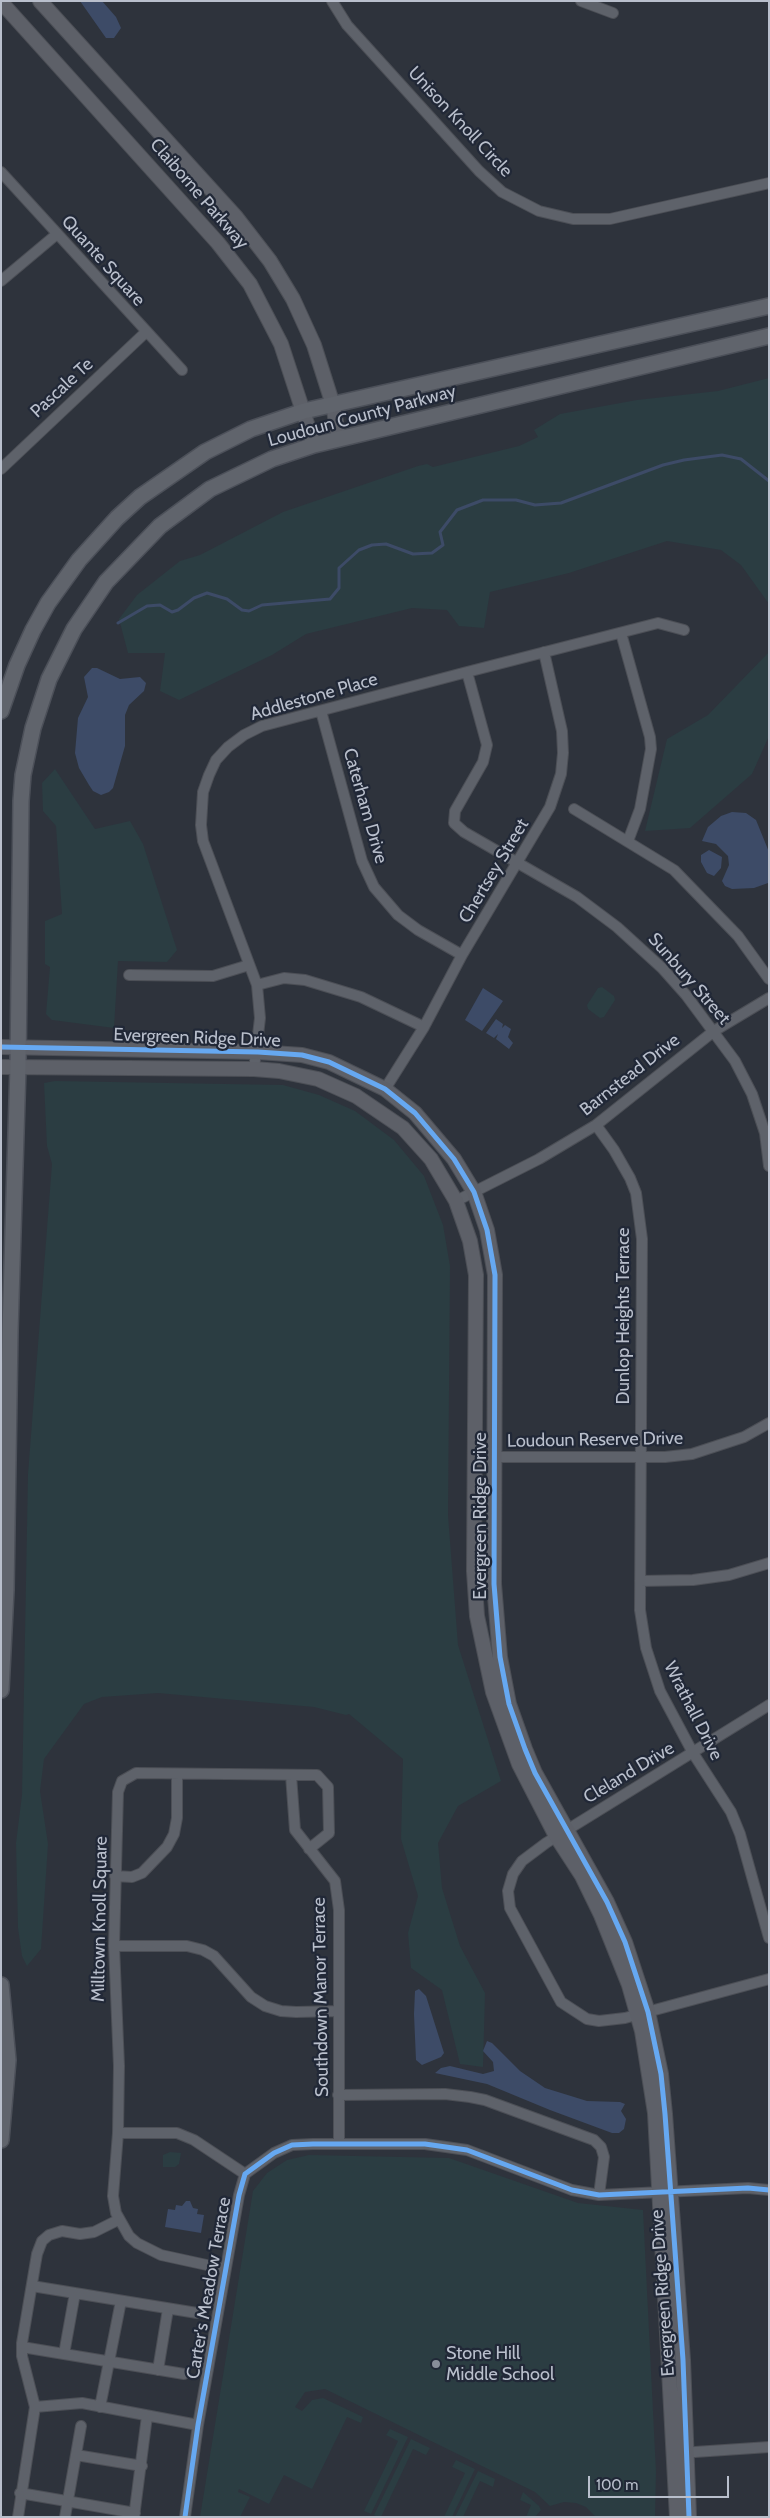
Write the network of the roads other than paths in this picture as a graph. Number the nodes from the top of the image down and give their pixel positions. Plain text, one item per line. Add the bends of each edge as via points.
1 (40, 1) edge
2 (332, 1) edge
3 (581, 1) edge
4 (1, 2) edge
5 (613, 13) dead end
6 (1, 172) edge
7 (769, 183) edge
8 (57, 234) junction
9 (1, 281) edge
10 (769, 306) edge
11 (146, 332) junction
12 (769, 336) edge
13 (182, 370) dead end
14 (333, 404) junction
15 (304, 412) junction
16 (339, 439) junction
17 (314, 445) junction
18 (1, 469) edge
19 (684, 630) dead end
20 (621, 633) junction
21 (544, 652) junction
22 (467, 672) junction
23 (1, 711) edge
24 (321, 711) junction
25 (574, 809) dead end
26 (628, 841) junction
27 (518, 864) junction
28 (462, 955) junction
29 (249, 965) junction
30 (129, 975) dead end
31 (769, 978) edge
32 (257, 985) junction
33 (769, 998) edge
34 (424, 1027) junction
35 (714, 1030) junction
36 (1, 1047) edge
37 (18, 1047) junction
38 (258, 1052) junction
39 (1, 1067) edge
40 (18, 1067) junction
41 (254, 1069) junction
42 (385, 1089) junction
43 (596, 1125) junction
44 (767, 1132) edge
45 (769, 1166) edge
46 (474, 1192) junction
47 (456, 1201) junction
48 (769, 1423) edge
49 (475, 1457) junction
50 (494, 1457) junction
51 (641, 1458) junction
52 (769, 1562) edge
53 (640, 1581) junction
54 (1, 1690) edge
55 (769, 1705) edge
56 (693, 1753) junction
57 (177, 1774) junction
58 (291, 1775) junction
59 (561, 1834) junction
60 (309, 1849) junction
61 (115, 1876) junction
62 (769, 1938) edge
63 (114, 1946) junction
64 (769, 1979) edge
65 (1, 1985) edge
66 (339, 2011) junction
67 (643, 2013) junction
68 (338, 2095) junction
69 (118, 2133) junction
70 (1, 2140) edge
71 (339, 2143) junction
72 (245, 2174) junction
73 (769, 2190) edge
74 (664, 2193) junction
75 (599, 2195) junction
76 (118, 2220) junction
77 (225, 2269) junction
78 (32, 2286) junction
79 (75, 2293) junction
80 (121, 2301) junction
81 (168, 2308) junction
82 (197, 2314) dead end
83 (22, 2347) junction
84 (64, 2354) junction
85 (109, 2362) junction
86 (158, 2370) junction
87 (184, 2374) dead end
88 (34, 2407) junction
89 (100, 2407) junction
90 (147, 2416) junction
91 (198, 2425) junction
92 (81, 2426) dead end
93 (769, 2447) edge
94 (681, 2453) junction
95 (76, 2456) junction
96 (142, 2466) junction
97 (20, 2493) junction
98 (67, 2502) junction
99 (135, 2515) edge
100 (18, 2517) edge
101 (65, 2517) edge
102 (185, 2517) edge
103 (678, 2517) edge
104 (689, 2517) edge

1 - 14 street, Claiborne Parkway via 165,137 266,254 303,318
2 - 7 street, Unison Knoll Circle via 347,25 479,171 502,192 539,211 573,219 610,219
3 - 5 street
4 - 15 street, Claiborne Parkway via 234,262 250,284 281,344
6 - 8 street, Quante Square
8 - 9 street
8 - 11 street, Quante Square
10 - 14 main road, Loudoun County Parkway
11 - 13 street, Quante Square
11 - 18 street, Pascale Te
12 - 16 main road, Loudoun County Parkway
14 - 15 main road, Loudoun County Parkway
14 - 16 street, Claiborne Parkway
15 - 17 street, Claiborne Parkway
15 - 23 main road, Loudoun County Parkway via 251,429 205,452 158,483 116,518 79,560 48,603 17,665
16 - 17 main road, Loudoun County Parkway
17 - 37 main road, Loudoun County Parkway via 272,458 230,478 160,526 128,556 90,602 60,653 33,728 24,775 20,838
19 - 20 street, Addlestone Place via 658,623
20 - 21 street, Addlestone Place
20 - 26 street via 651,749 640,809
21 - 22 street, Addlestone Place
21 - 27 street, Chertsey Street via 562,730 561,774 550,807
22 - 24 street, Addlestone Place
22 - 27 street, Sunbury Street via 487,746 483,762 455,811 454,823
24 - 28 street, Caterham Drive via 362,861 374,887 398,915
24 - 29 street, Addlestone Place via 262,726 244,735 216,760 203,792 200,809 203,841
25 - 26 street
26 - 31 street via 674,870 738,936
27 - 28 street, Chertsey Street
27 - 35 street, Sunbury Street via 577,897 642,948
28 - 34 street, Chertsey Street
29 - 30 street via 213,976
29 - 32 street, Addlestone Place
32 - 34 street via 284,978 305,980 362,997
32 - 38 street, Addlestone Place via 260,1018
33 - 35 street, Barnstead Drive
34 - 42 street, Chertsey Street
35 - 43 street, Barnstead Drive
35 - 44 street, Sunbury Street via 735,1061
36 - 37 street, Evergreen Ridge Drive
37 - 38 street, Evergreen Ridge Drive
37 - 40 main road, Loudoun County Parkway
38 - 41 street, Addlestone Place
38 - 42 street, Evergreen Ridge Drive via 302,1055 329,1062
39 - 40 street, Evergreen Ridge Drive
40 - 41 street, Evergreen Ridge Drive
40 - 54 main road, Loudoun County Parkway
41 - 47 street, Evergreen Ridge Drive via 318,1079 374,1107 392,1119 431,1158
42 - 46 street, Evergreen Ridge Drive via 438,1136
43 - 46 street, Barnstead Drive
43 - 51 street, Dunlop Heights Terrace via 630,1178 640,1220
44 - 45 street, Sunbury Street
46 - 47 street, Barnstead Drive
46 - 50 street, Evergreen Ridge Drive via 487,1230 495,1275
47 - 49 street, Evergreen Ridge Drive via 470,1241 476,1275
48 - 51 street, Loudoun Reserve Drive via 744,1437 692,1454
49 - 50 street, Loudoun Reserve Drive
49 - 59 street, Evergreen Ridge Drive via 474,1571 480,1639 493,1692 519,1764
50 - 51 street, Loudoun Reserve Drive
50 - 59 street, Evergreen Ridge Drive via 494,1584 500,1657 509,1704 519,1734
51 - 53 street, Wrathall Drive
52 - 53 street via 729,1575 693,1580
53 - 56 street, Wrathall Drive via 642,1627 651,1668
55 - 56 street, Cleland Drive
56 - 59 street, Cleland Drive
56 - 62 street, Wrathall Drive via 731,1812
57 - 58 street, Milltown Knoll Square
57 - 61 street via 177,1818 167,1847 142,1873 132,1877
57 - 61 street, Milltown Knoll Square via 136,1773 122,1781 118,1792
58 - 60 street, Southdown Manor Terrace via 295,1830
58 - 60 street, Milltown Knoll Square via 317,1775 328,1787 329,1834
59 - 67 street, Evergreen Ridge Drive via 601,1915
59 - 67 street, Cleland Drive via 522,1861 513,1874 508,1891 510,1908 561,2002 578,2015 599,2022
60 - 66 street, Southdown Manor Terrace via 335,1881 339,1910
61 - 63 street, Milltown Knoll Square
63 - 66 street via 187,1946 203,1950 214,1956 251,1997 265,2006 281,2011
63 - 69 street, Milltown Knoll Square
64 - 67 street, Cleland Drive
65 - 70 main road via 8,2060
66 - 68 street, Southdown Manor Terrace
67 - 74 street, Evergreen Ridge Drive
68 - 71 street, Southdown Manor Terrace
68 - 75 street via 445,2094 470,2097 594,2140 604,2157
69 - 72 street via 177,2133 194,2140
69 - 76 street, Milltown Knoll Square via 113,2196
71 - 72 street via 292,2145 274,2153
71 - 75 street via 448,2146 572,2190
72 - 77 street, Carter's Meadow Terrace
73 - 74 street via 748,2188
74 - 75 street
74 - 94 street, Evergreen Ridge Drive
76 - 77 street, Milltown Knoll Square via 128,2236 161,2254
76 - 78 street via 94,2232 62,2231 48,2235 42,2241
77 - 91 street, Carter's Meadow Terrace
78 - 79 street
78 - 83 street
79 - 80 street
79 - 84 street
80 - 81 street
80 - 85 street
81 - 82 street
81 - 86 street
83 - 84 street
83 - 88 street
84 - 85 street
85 - 86 street
85 - 89 street
86 - 87 street
88 - 89 street via 69,2403
88 - 97 street
89 - 90 street
90 - 91 street
90 - 96 street
91 - 102 street, Carter's Meadow Terrace
92 - 95 street
93 - 94 street
94 - 103 street, Evergreen Ridge Drive
94 - 104 street, Evergreen Ridge Drive
95 - 96 street
95 - 98 street
96 - 99 street
97 - 98 street
97 - 100 street
98 - 99 street
98 - 101 street

